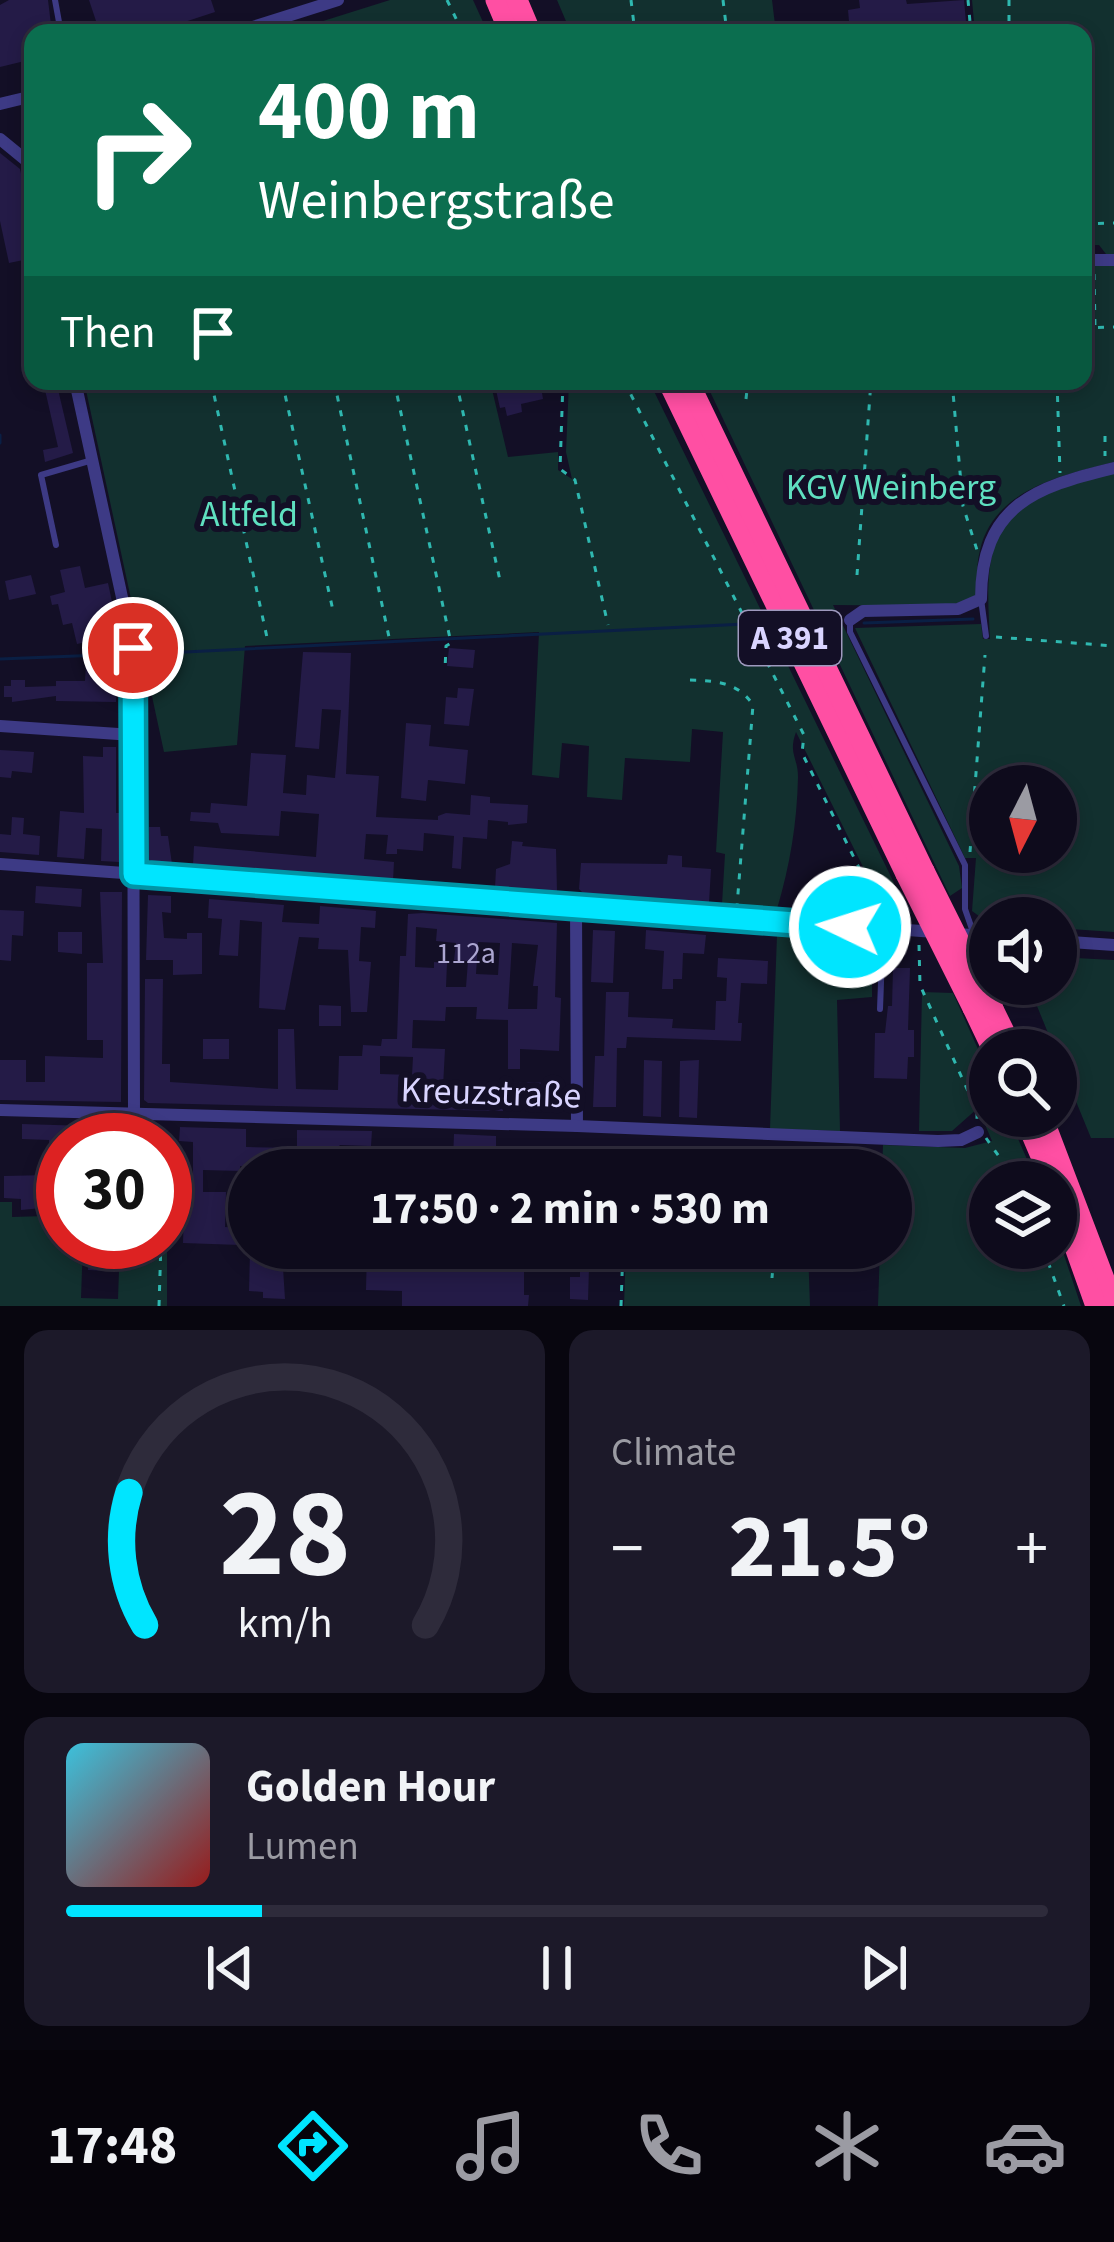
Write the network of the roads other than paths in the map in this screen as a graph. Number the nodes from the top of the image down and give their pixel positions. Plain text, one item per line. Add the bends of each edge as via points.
1 (338, 0) edge
2 (262, 24) edge
3 (0, 139) edge
4 (24, 158) edge
5 (78, 390) edge
6 (673, 390) edge
7 (692, 390) edge
8 (93, 460) junction
9 (1110, 469) edge
10 (56, 545) dead end
11 (981, 599) junction
12 (850, 620) joint
13 (986, 636) road end
14 (0, 726) edge
15 (133, 735) junction
16 (0, 864) edge
17 (915, 873) junction
18 (134, 874) junction
19 (576, 907) junction
20 (969, 919) edge
21 (885, 929) junction
22 (969, 935) edge
23 (1077, 942) edge
24 (1114, 945) edge
25 (983, 1008) junction
26 (880, 1009) dead end
27 (988, 1029) edge
28 (998, 1029) edge
29 (0, 1110) edge
30 (134, 1113) joint
31 (192, 1115) edge
32 (577, 1126) junction
33 (969, 1136) edge
34 (1050, 1137) edge
35 (1077, 1253) edge
36 (1114, 1304) edge
37 (1096, 1306) edge

1 - 2 street
3 - 4 street
5 - 8 street
6 - 17 highway, A 391
7 - 17 highway, A 391
8 - 10 lane via 41,475
8 - 15 street via 133,648
9 - 11 street via 1061,480 1011,511 982,562
11 - 12 street via 958,609 862,611
11 - 13 lane
12 - 20 lane via 965,866
14 - 15 street
15 - 18 street
16 - 18 street
17 - 25 highway, A 391, bridge
18 - 19 street
18 - 30 street
19 - 21 street
19 - 32 street
21 - 22 street
21 - 26 lane
23 - 24 street
25 - 27 highway, A 391
25 - 28 highway, A 391
29 - 30 street, Kreuzstraße
31 - 32 street, Kreuzstraße
32 - 33 street, Kreuzstraße
34 - 36 highway
35 - 37 highway

